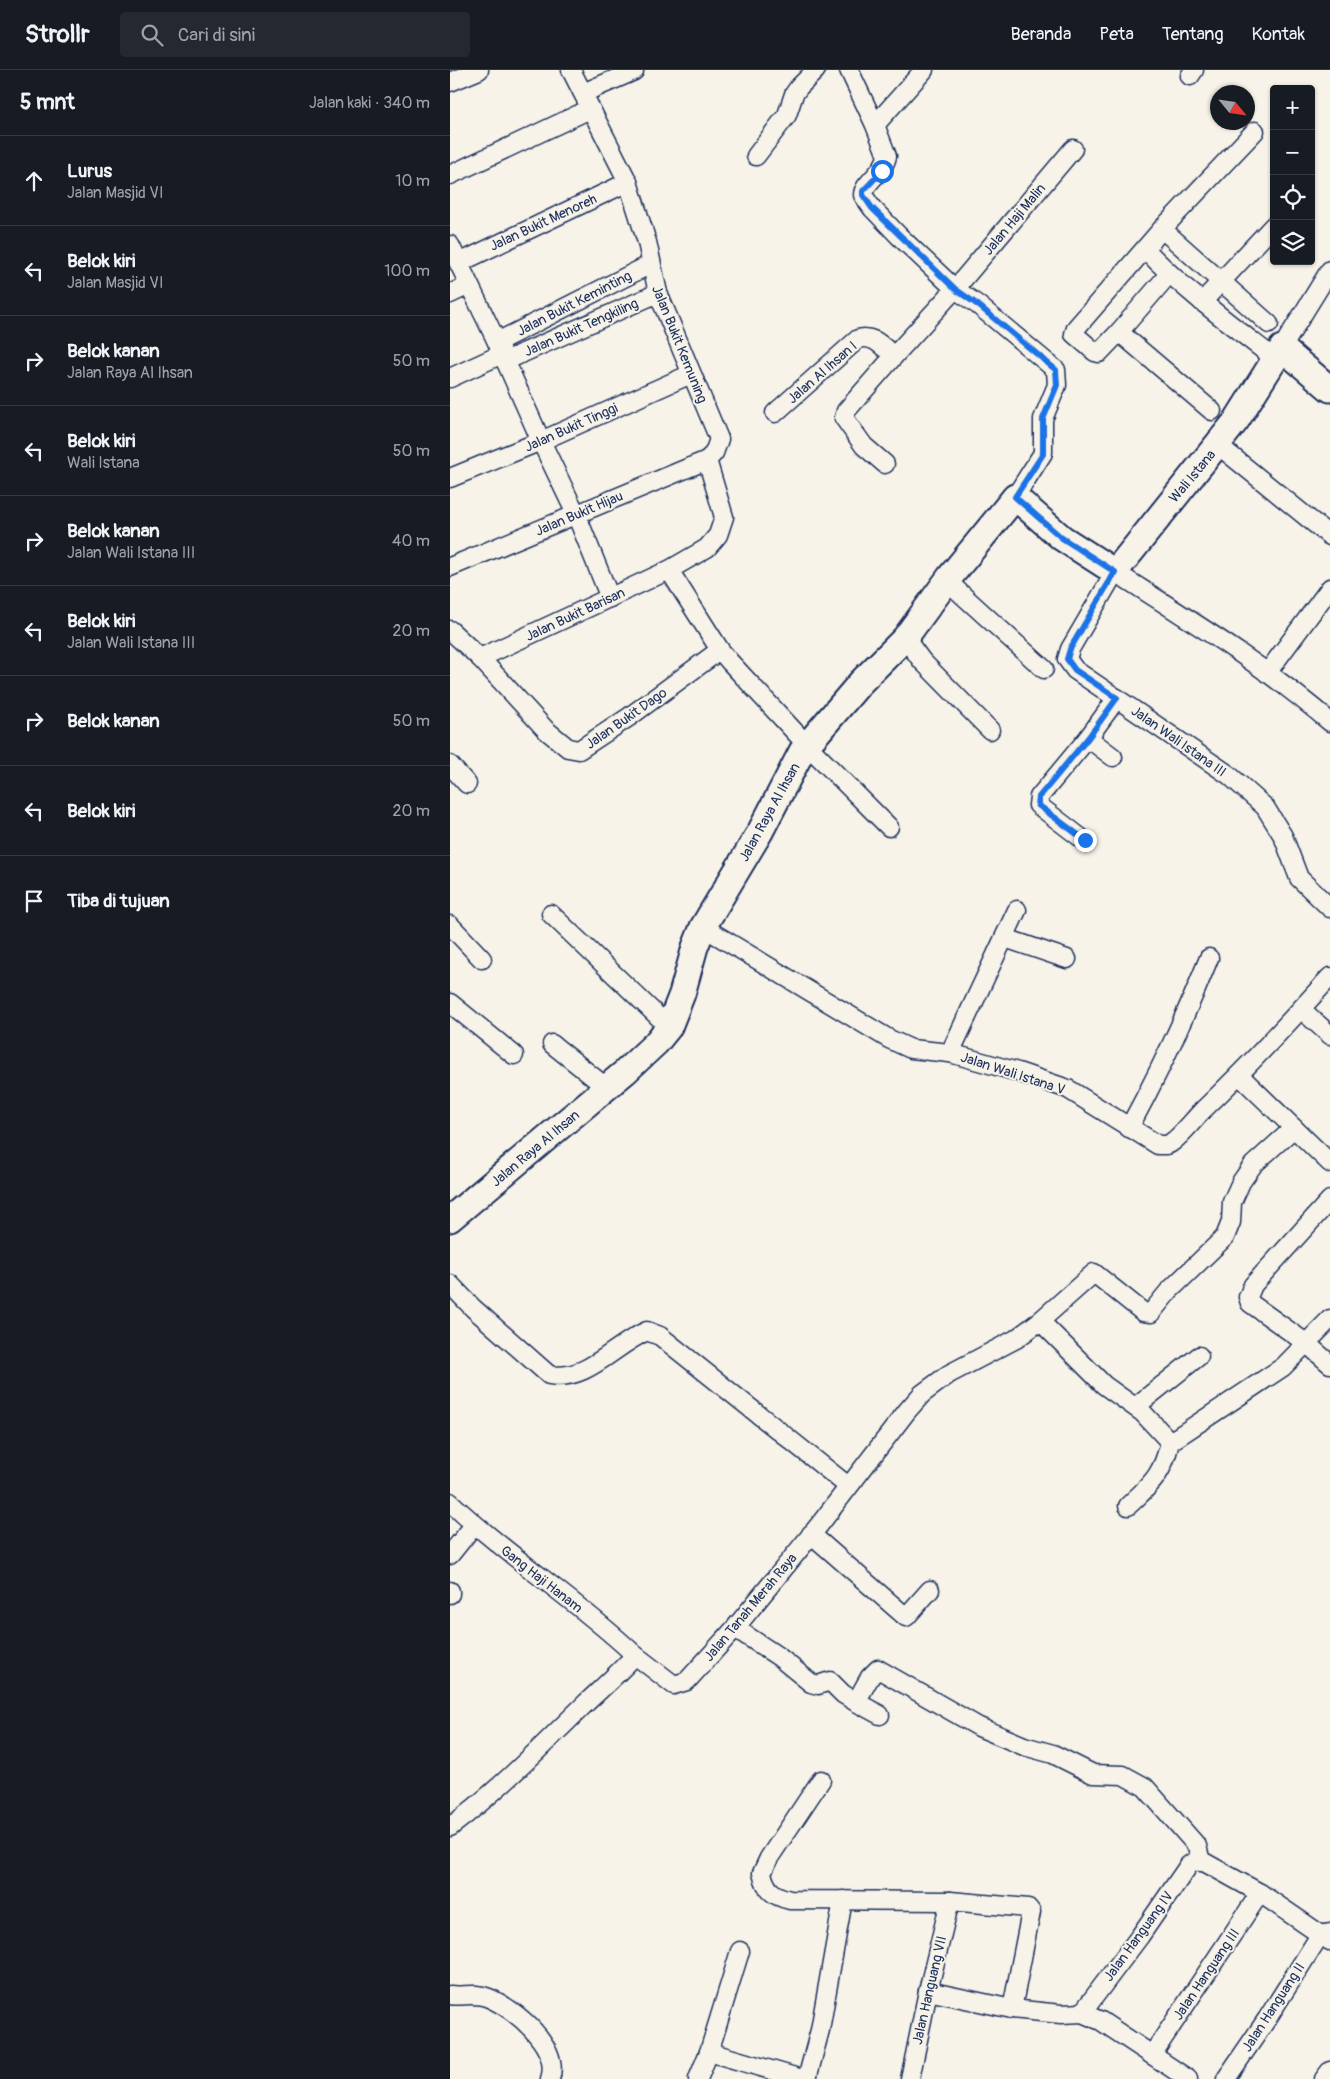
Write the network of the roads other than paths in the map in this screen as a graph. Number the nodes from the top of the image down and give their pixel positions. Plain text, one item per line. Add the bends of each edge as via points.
1 (571, 70) edge
2 (816, 70) edge
3 (849, 70) edge
4 (924, 70) edge
5 (477, 71) edge
6 (634, 71) dead end
7 (450, 82) edge
8 (587, 101) junction
9 (875, 125) junction
10 (1255, 131) dead end
11 (1073, 149) dead end
12 (756, 156) dead end
13 (450, 175) edge
14 (628, 182) junction
15 (1162, 229) junction
16 (1270, 229) edge
17 (450, 245) edge
18 (1146, 250) junction
19 (459, 263) junction
20 (651, 264) junction
21 (1330, 270) edge
22 (1169, 274) junction
23 (1222, 280) junction
24 (469, 285) junction
25 (955, 289) junction
26 (658, 293) junction
27 (450, 294) edge
28 (1202, 302) junction
29 (1269, 324) dead end
30 (1120, 332) junction
31 (501, 352) junction
32 (1279, 353) junction
33 (894, 356) junction
34 (692, 374) junction
35 (450, 378) edge
36 (1330, 390) edge
37 (1212, 411) dead end
38 (775, 413) dead end
39 (541, 441) junction
40 (1218, 445) junction
41 (707, 460) junction
42 (885, 464) dead end
43 (450, 478) edge
44 (1015, 497) junction
45 (576, 514) junction
46 (1330, 536) edge
47 (450, 567) edge
48 (670, 570) junction
49 (1115, 572) junction
50 (947, 581) junction
51 (1330, 588) edge
52 (610, 598) junction
53 (905, 638) junction
54 (453, 639) edge
55 (720, 650) junction
56 (480, 658) junction
57 (1044, 669) dead end
58 (1267, 673) junction
59 (1117, 698) junction
60 (1330, 722) edge
61 (990, 730) dead end
62 (1088, 738) junction
63 (804, 748) junction
64 (1114, 756) dead end
65 (450, 766) edge
66 (466, 784) dead end
67 (889, 827) dead end
68 (1085, 840) dead end
69 (1330, 908) edge
70 (1016, 910) dead end
71 (550, 914) dead end
72 (450, 926) edge
73 (703, 927) junction
74 (1005, 938) junction
75 (1209, 958) dead end
76 (482, 959) dead end
77 (1067, 959) dead end
78 (1330, 977) edge
79 (450, 1003) edge
80 (1302, 1010) junction
81 (669, 1027) junction
82 (1330, 1035) edge
83 (552, 1044) dead end
84 (950, 1053) junction
85 (514, 1055) dead end
86 (1239, 1075) junction
87 (607, 1088) junction
88 (1128, 1128) junction
89 (1294, 1128) junction
90 (1330, 1163) edge
91 (1330, 1200) edge
92 (450, 1219) edge
93 (450, 1284) edge
94 (1330, 1319) edge
95 (1040, 1321) junction
96 (1306, 1343) junction
97 (1199, 1356) dead end
98 (1330, 1364) edge
99 (1135, 1406) junction
100 (1170, 1442) junction
101 (848, 1486) junction
102 (450, 1502) edge
103 (1128, 1506) dead end
104 (474, 1524) junction
105 (811, 1534) junction
106 (450, 1555) edge
107 (930, 1590) dead end
108 (735, 1628) junction
109 (635, 1655) junction
110 (856, 1702) junction
111 (880, 1715) dead end
112 (821, 1780) dead end
113 (450, 1827) edge
114 (1198, 1862) junction
115 (1260, 1893) junction
116 (843, 1900) junction
117 (950, 1901) junction
118 (1327, 1936) edge
119 (740, 1951) dead end
120 (928, 1991) junction
121 (450, 1995) edge
122 (1012, 2009) junction
123 (1082, 2013) junction
124 (710, 2052) junction
125 (1152, 2055) junction
126 (1330, 2071) edge
127 (550, 2079) edge
128 (698, 2079) edge
129 (802, 2079) edge
130 (807, 2079) edge
131 (910, 2079) edge
132 (1188, 2079) edge
133 (1226, 2079) edge
134 (1324, 2079) edge

1 - 8 street, Jalan Bukit Kemuning
2 - 12 street via 794,94 788,115
3 - 9 street
4 - 9 street
5 - 7 street
6 - 8 street
8 - 13 street
8 - 14 street, Jalan Bukit Kemuning
9 - 25 street via 887,156 882,171 865,187 863,195 899,236
10 - 15 street
11 - 25 street, Jalan Haji Malin
14 - 19 street, Jalan Bukit Menoreh
14 - 20 street, Jalan Bukit Kemuning
15 - 18 street
15 - 23 street
16 - 23 street
17 - 19 street
18 - 22 street
18 - 30 street via 1074,334 1099,353
19 - 24 street
20 - 26 street, Jalan Bukit Kemuning
20 - 31 street, Jalan Bukit Keminting
21 - 32 street, Wali Istana
22 - 28 street
22 - 30 street
23 - 28 street
23 - 29 street
24 - 27 street
24 - 31 street
25 - 33 street
25 - 44 street, Jalan Raya Al Ihsan via 1056,370 1057,385 1043,419 1043,454
26 - 31 street, Jalan Bukit Tengkiling
26 - 34 street, Jalan Bukit Kemuning
28 - 32 street
30 - 37 street
31 - 35 street, Jalan Bukit Tengkiling
31 - 39 street
32 - 36 street
32 - 40 street, Wali Istana
33 - 38 street, Jalan Al Ihsan I via 872,338 858,340
33 - 42 street via 846,411 844,418 864,446
34 - 39 street, Jalan Bukit Tinggi
34 - 41 street, Jalan Bukit Kemuning via 719,439 714,453
39 - 43 street, Jalan Bukit Tinggi
39 - 45 street
40 - 46 street
40 - 49 street, Wali Istana
41 - 45 street, Jalan Bukit Hijau
41 - 48 street via 724,517 718,535 707,548
44 - 49 street via 1062,538
44 - 50 street, Jalan Raya Al Ihsan
45 - 47 street, Jalan Bukit Hijau
45 - 52 street
48 - 52 street, Jalan Bukit Barisan
48 - 55 street
49 - 58 street
49 - 59 street, Jalan Wali Istana III via 1067,659 1075,670
50 - 53 street, Jalan Raya Al Ihsan
50 - 57 street
51 - 58 street
52 - 56 street, Jalan Bukit Barisan
53 - 61 street via 922,661
53 - 63 street, Jalan Raya Al Ihsan via 861,682
54 - 56 street, Jalan Bukit Dago
55 - 56 street, Jalan Bukit Dago via 579,750 568,748 546,730
55 - 63 street
58 - 60 street
59 - 62 street
59 - 69 street, Jalan Wali Istana III via 1229,775 1265,807 1283,836 1299,878
62 - 64 street
62 - 68 street via 1037,802
63 - 67 street
63 - 73 street, Jalan Raya Al Ihsan via 760,832
65 - 66 street
70 - 74 street
71 - 81 street
72 - 76 street
73 - 81 street, Jalan Raya Al Ihsan
73 - 84 street, Jalan Wali Istana V via 888,1039 911,1049
74 - 77 street
74 - 84 street
75 - 88 street via 1163,1065
78 - 80 street, Jalan Wali Istana V
79 - 85 street
80 - 82 street
80 - 86 street, Jalan Wali Istana V
81 - 87 street, Jalan Raya Al Ihsan
83 - 87 street
84 - 88 street, Jalan Wali Istana V via 1068,1089
86 - 88 street, Jalan Wali Istana V via 1168,1145 1158,1145
86 - 89 street
87 - 92 street, Jalan Raya Al Ihsan
89 - 90 street
89 - 95 street, Jalan Tanah Merah Raya via 1252,1165 1241,1182 1232,1202 1231,1222 1225,1236 1151,1313 1143,1312 1094,1273
91 - 96 street via 1249,1291 1250,1303
93 - 101 street via 549,1375 561,1378 585,1371 632,1338 647,1332 660,1336
94 - 96 street
95 - 99 street via 1104,1385 1126,1403
95 - 101 street, Jalan Tanah Merah Raya via 1016,1339 949,1374 922,1394
96 - 98 street
96 - 100 street via 1283,1367
97 - 99 street
99 - 100 street
100 - 103 street via 1166,1463
101 - 105 street, Jalan Tanah Merah Raya
102 - 104 street, Gang Haji Hanam
104 - 106 street
104 - 109 street, Gang Haji Hanam
105 - 107 street via 906,1617
105 - 108 street, Jalan Tanah Merah Raya
108 - 109 street, Jalan Tanah Merah Raya via 687,1681 674,1685
108 - 110 street via 780,1657 811,1683 818,1685 830,1681
109 - 113 street via 532,1758
110 - 111 street
110 - 114 street via 870,1676 878,1669 979,1727 1053,1754 1093,1774 1123,1775 1145,1787 1168,1812 1197,1846
112 - 116 street via 762,1873 769,1891 777,1897
114 - 115 street
114 - 123 street, Jalan Hanguang IV via 1189,1866
115 - 118 street
115 - 125 street, Jalan Hanguang III
116 - 117 street
116 - 130 street via 820,2030
117 - 120 street, Jalan Hanguang VII
117 - 122 street via 1022,1906 1031,1912
118 - 133 street, Jalan Hanguang II
119 - 124 street
120 - 122 street
120 - 131 street, Jalan Hanguang VII
121 - 127 street via 474,1994 488,1998 532,2028 551,2059
122 - 123 street
123 - 125 street via 1101,2021
124 - 128 street
124 - 129 street
125 - 132 street
126 - 134 street

